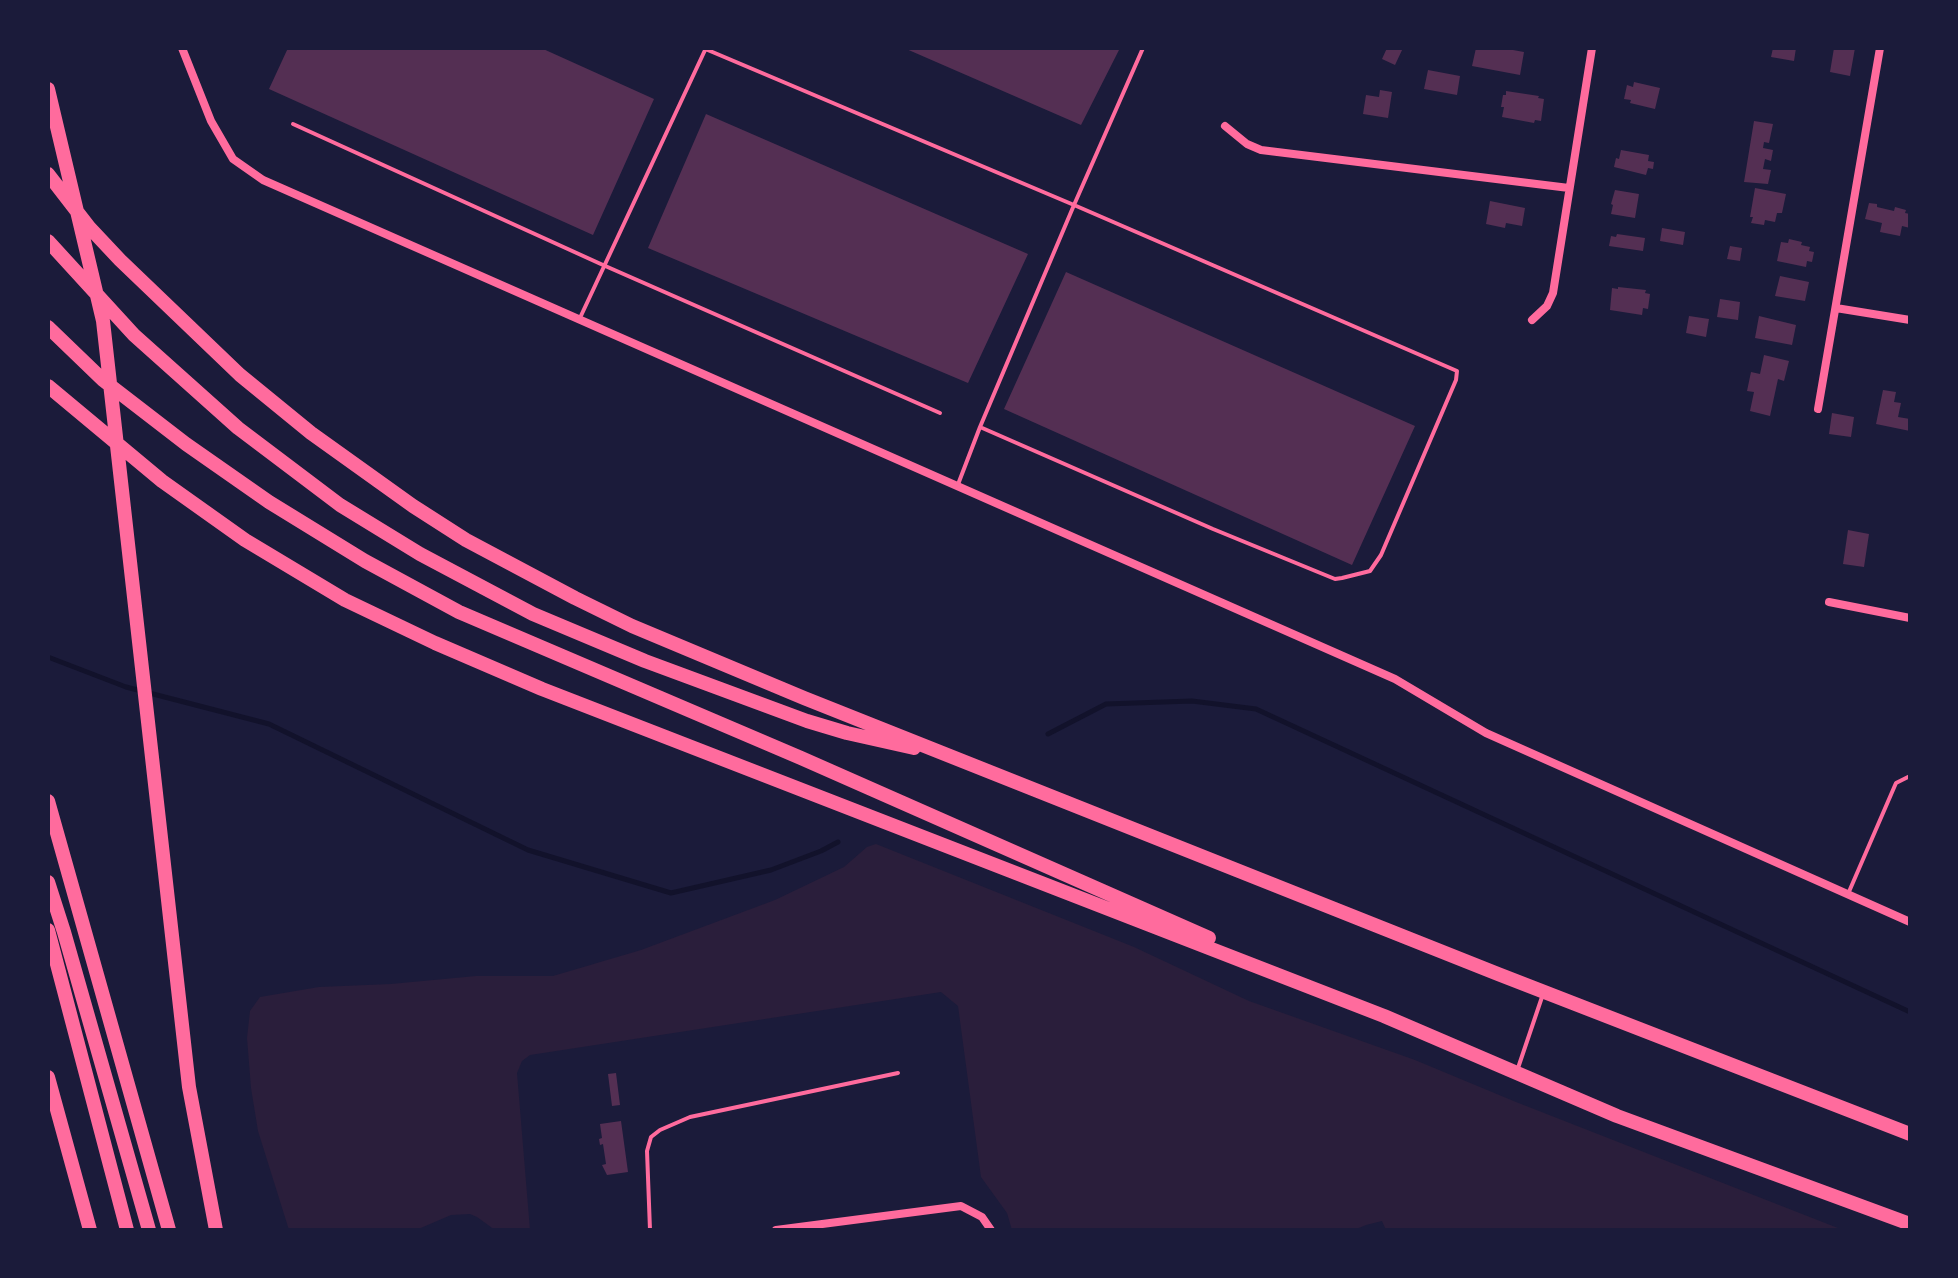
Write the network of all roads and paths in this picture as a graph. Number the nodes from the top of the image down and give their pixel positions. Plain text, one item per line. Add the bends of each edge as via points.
1 (182, 48) edge
2 (705, 48) edge
3 (1143, 48) edge
4 (1592, 48) edge
5 (1880, 48) edge
6 (48, 88) edge
7 (293, 124) dead end
8 (1225, 126) dead end
9 (48, 174) edge
10 (1570, 188) junction
11 (1074, 204) junction
12 (48, 240) edge
13 (603, 265) junction
14 (1836, 308) junction
15 (579, 320) junction
16 (1532, 320) dead end
17 (1910, 320) edge
18 (48, 327) edge
19 (48, 386) edge
20 (1818, 409) dead end
21 (940, 413) dead end
22 (980, 427) junction
23 (957, 487) junction
24 (1828, 602) dead end
25 (1910, 618) edge
26 (949, 756) junction
27 (1910, 776) edge
28 (48, 801) edge
29 (48, 882) edge
30 (1848, 894) junction
31 (1910, 922) edge
32 (48, 930) edge
33 (1544, 992) junction
34 (1384, 1016) junction
35 (1516, 1072) junction
36 (898, 1073) dead end
37 (48, 1077) edge
38 (1910, 1134) edge
39 (1910, 1224) edge
40 (90, 1230) edge
41 (126, 1230) edge
42 (149, 1230) edge
43 (169, 1230) edge
44 (216, 1230) edge
45 (650, 1230) edge
46 (776, 1230) edge
47 (990, 1230) edge

1 - 15 street via 233,159 263,180
2 - 11 lane
2 - 13 lane
3 - 11 lane
4 - 10 street
5 - 14 street
6 - 44 highway via 103,322 189,1087
7 - 13 lane
8 - 10 street via 1261,150
9 - 26 highway via 120,260 240,375 413,506 492,555 632,626
10 - 16 street via 1553,292
11 - 22 lane
11 - 22 lane via 1452,367 1456,380 1381,555 1370,571 1334,579
12 - 26 highway via 134,335 238,428 428,560 646,662 820,725
13 - 15 lane
13 - 21 lane
14 - 17 street
14 - 20 street
15 - 23 street
18 - 34 highway via 104,380 268,502 458,612
19 - 34 highway via 245,540 345,600 435,643
22 - 23 lane
23 - 30 street via 1395,679 1486,733
24 - 25 street
26 - 33 highway
27 - 30 lane via 1896,783
28 - 43 highway
29 - 42 highway
30 - 31 street
32 - 41 highway
33 - 35 lane
33 - 38 highway
34 - 35 highway
35 - 39 highway
36 - 45 lane via 690,1117 660,1130 648,1151
37 - 40 highway
46 - 47 street via 961,1206

